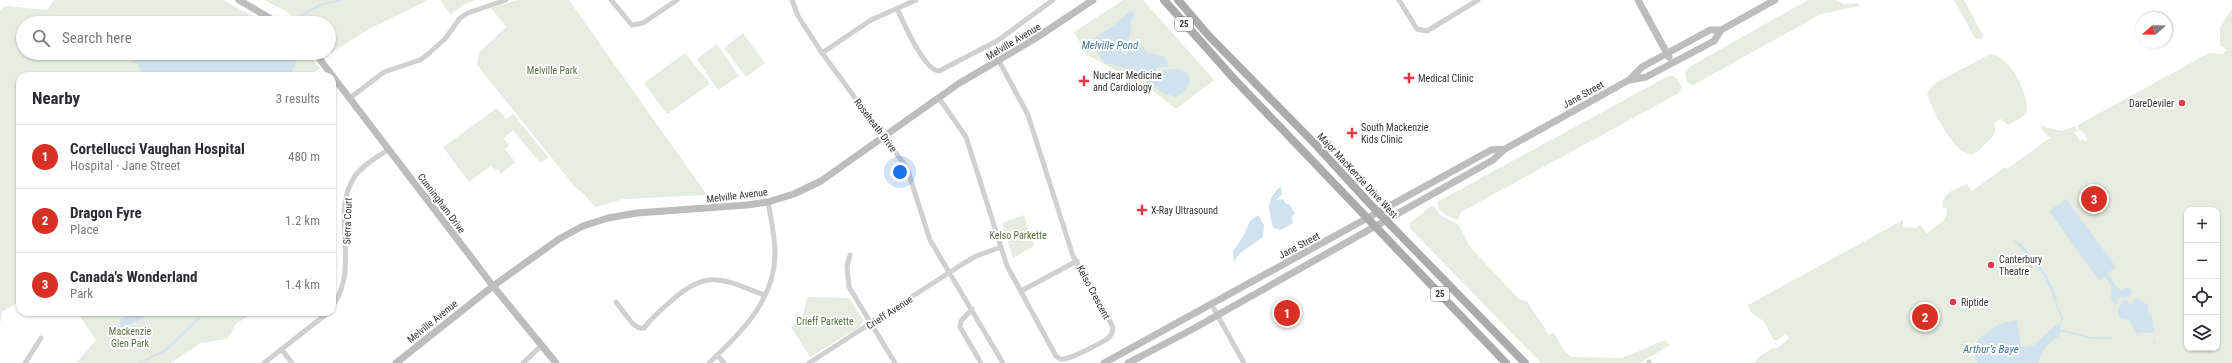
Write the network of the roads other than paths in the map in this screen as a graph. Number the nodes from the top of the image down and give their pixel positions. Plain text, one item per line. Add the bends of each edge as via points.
1 (236, 0) edge
2 (506, 0) edge
3 (611, 0) edge
4 (677, 0) edge
5 (792, 0) edge
6 (916, 0) edge
7 (1053, 0) edge
8 (1093, 0) edge
9 (1164, 0) edge
10 (1178, 0) edge
11 (1399, 0) edge
12 (1478, 0) edge
13 (1638, 0) edge
14 (1775, 0) edge
15 (241, 1) edge
16 (898, 8) junction
17 (266, 16) edge
18 (1721, 30) junction
19 (822, 53) junction
20 (1668, 54) junction
21 (320, 60) edge
22 (999, 60) junction
23 (1672, 62) junction
24 (330, 72) edge
25 (336, 80) edge
26 (1629, 80) junction
27 (350, 98) junction
28 (940, 98) junction
29 (884, 137) junction
30 (388, 148) junction
31 (1505, 149) junction
32 (768, 202) junction
33 (1378, 213) junction
34 (1367, 220) junction
35 (1387, 220) junction
36 (1374, 226) junction
37 (1001, 247) junction
38 (850, 255) dead end
39 (1077, 261) junction
40 (949, 274) junction
41 (493, 286) junction
42 (1021, 291) junction
43 (764, 295) junction
44 (336, 299) edge
45 (616, 302) dead end
46 (972, 309) junction
47 (1215, 312) junction
48 (324, 316) edge
49 (871, 325) junction
50 (41, 338) dead end
51 (541, 346) junction
52 (282, 350) junction
53 (717, 355) junction
54 (817, 361) edge
55 (25, 363) edge
56 (264, 363) edge
57 (292, 363) edge
58 (396, 363) edge
59 (523, 363) edge
60 (556, 363) edge
61 (709, 363) edge
62 (724, 363) edge
63 (809, 363) edge
64 (895, 363) edge
65 (981, 363) edge
66 (1003, 363) edge
67 (1104, 363) edge
68 (1128, 363) edge
69 (1244, 363) edge
70 (1506, 363) edge
71 (1525, 363) edge

1 - 15 street
2 - 27 street via 460,18 445,39 420,60 384,72
3 - 4 street via 632,25 643,23
5 - 19 street, Roseheath Drive via 798,16
6 - 16 street
7 - 16 street via 997,41 939,71 931,66 914,44
8 - 22 street, Melville Avenue
9 - 34 main road, 25 via 1198,41
10 - 33 main road, Major MacKenzie Drive West / 25 via 1209,36
11 - 12 street via 1417,29 1428,31
13 - 20 street
14 - 18 street, Jane Street
15 - 17 street
16 - 19 street via 863,25
18 - 20 street, Jane Street via 1710,30
18 - 23 street, Jane Street via 1714,41
19 - 29 street, Roseheath Drive
20 - 23 street
20 - 26 street, Jane Street via 1642,67
21 - 24 street, Cunningham Drive
22 - 28 street, Melville Avenue
22 - 39 street, Kelso Crescent via 1028,115
23 - 26 street, Jane Street via 1646,77
25 - 27 street, Cunningham Drive
26 - 31 street, Jane Street
27 - 30 street, Cunningham Drive
28 - 29 street, Melville Avenue
28 - 37 street, Kelso Crescent via 966,137
29 - 32 street, Melville Avenue via 821,181 794,194
29 - 40 street, Roseheath Drive via 907,168 925,229
30 - 41 street, Cunningham Drive
30 - 44 street, Sierra Court via 356,175 347,193 344,220 347,269 343,286
31 - 33 street, Jane Street via 1491,150
31 - 35 street, Jane Street via 1493,160
32 - 41 street, Melville Avenue via 608,218 583,226 559,238
32 - 43 street via 775,255 772,276
33 - 34 street, Jane Street
33 - 35 main road, Major MacKenzie Drive West / 25
34 - 36 main road, 25
34 - 67 street, Jane Street
35 - 36 street, Jane Street
35 - 71 main road, Major MacKenzie Drive West / 25
36 - 47 street, Jane Street
36 - 70 main road, 25
37 - 40 street, Crieff Avenue via 976,256
37 - 42 street, Kelso Crescent via 1007,266
38 - 49 street via 847,266 849,287
39 - 42 street
39 - 42 street, Kelso Crescent via 1113,327 1108,338 1068,358 1060,359 1050,348
40 - 46 street, Roseheath Drive
40 - 49 street, Crieff Avenue
41 - 51 street, Cunningham Drive
41 - 58 street, Melville Avenue
43 - 45 street via 729,282 701,280 680,293 644,328 632,323
43 - 53 street via 749,323
46 - 65 street via 961,321 960,327
46 - 66 street, Roseheath Drive
47 - 68 street, Jane Street
47 - 69 street
48 - 52 street
49 - 54 street, Crieff Avenue
49 - 64 street
50 - 55 street
51 - 59 street
51 - 60 street, Cunningham Drive
52 - 56 street
52 - 57 street
53 - 61 street
53 - 62 street
54 - 63 street, Crieff Avenue

